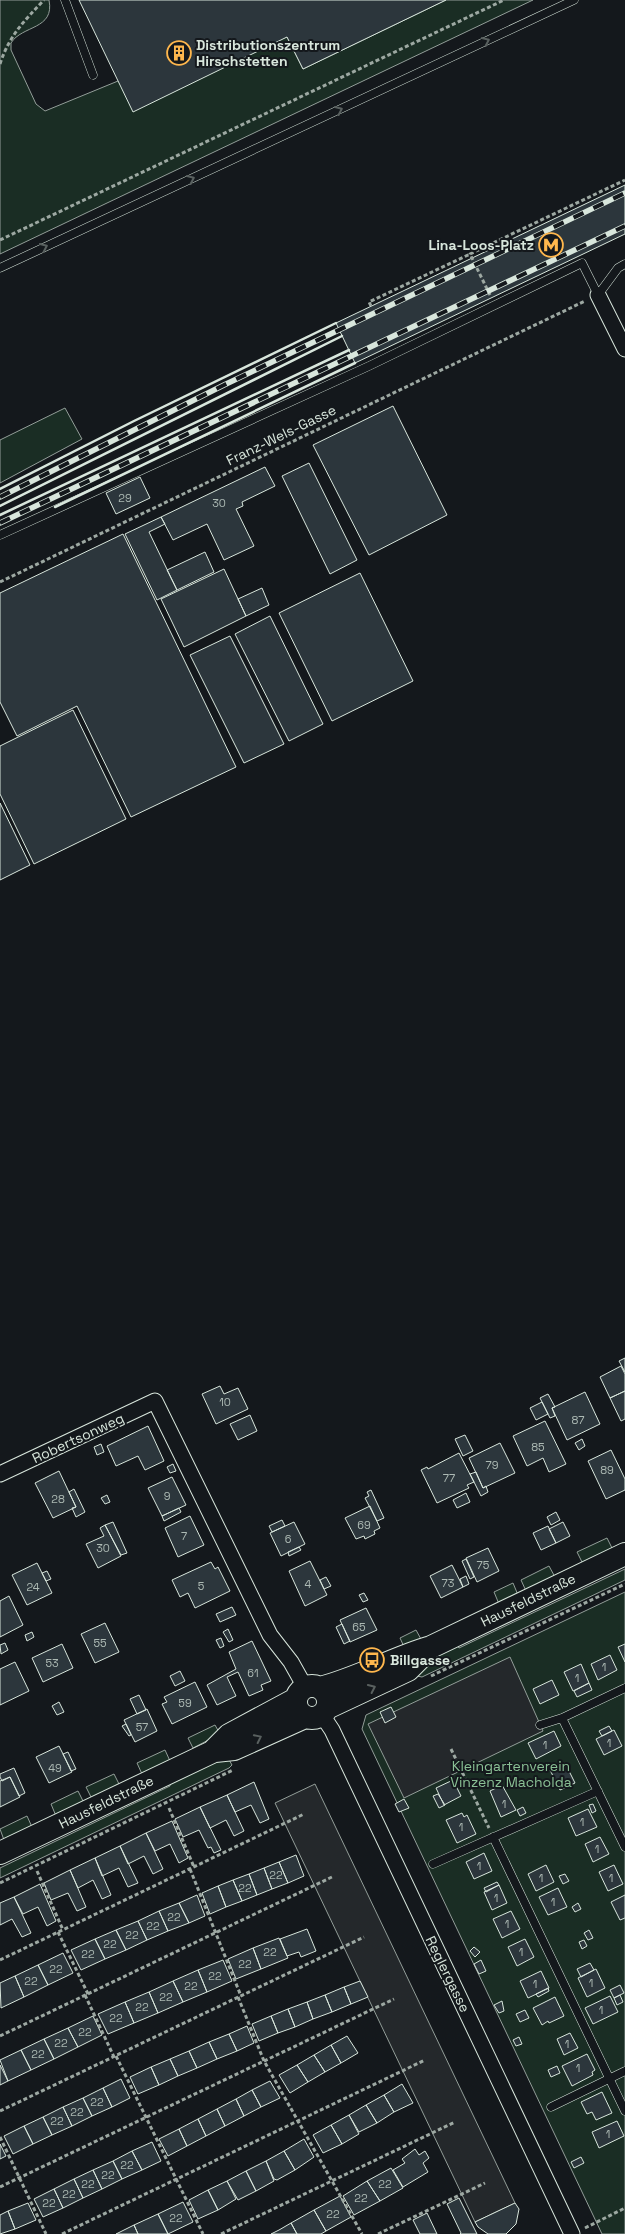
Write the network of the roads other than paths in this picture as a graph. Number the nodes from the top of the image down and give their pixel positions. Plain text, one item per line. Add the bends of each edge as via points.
1 (65, 0) edge
2 (574, 0) edge
3 (93, 75) dead end
4 (625, 264) edge
5 (0, 268) edge
6 (598, 294) junction
7 (625, 349) edge
8 (0, 535) edge
9 (0, 1474) edge
10 (625, 1554) edge
11 (625, 1688) edge
12 (313, 1702) junction
13 (562, 1718) junction
14 (540, 1725) dead end
15 (598, 1791) junction
16 (493, 1837) junction
17 (625, 1846) edge
18 (0, 1853) edge
19 (433, 1864) dead end
20 (625, 2071) edge
21 (610, 2079) junction
22 (551, 2107) dead end
23 (625, 2111) edge
24 (576, 2232) edge

1 - 3 lane
5 -> 2 lane
4 - 6 lane via 618,268
6 - 7 street
6 - 8 lane via 582,263 360,370
9 - 12 street, Robertsonweg via 155,1401 270,1635 291,1662
10 - 12 street, Hausfeldstraße via 431,1647 405,1654 344,1682
11 - 13 lane
12 - 18 street, Hausfeldstraße via 229,1735 212,1752
12 - 24 street, Reglergasse via 336,1738
13 - 14 lane
13 - 15 lane
15 - 16 lane
15 - 17 lane
16 - 19 lane
16 - 21 lane
20 - 21 lane
21 - 22 lane
21 - 23 lane

